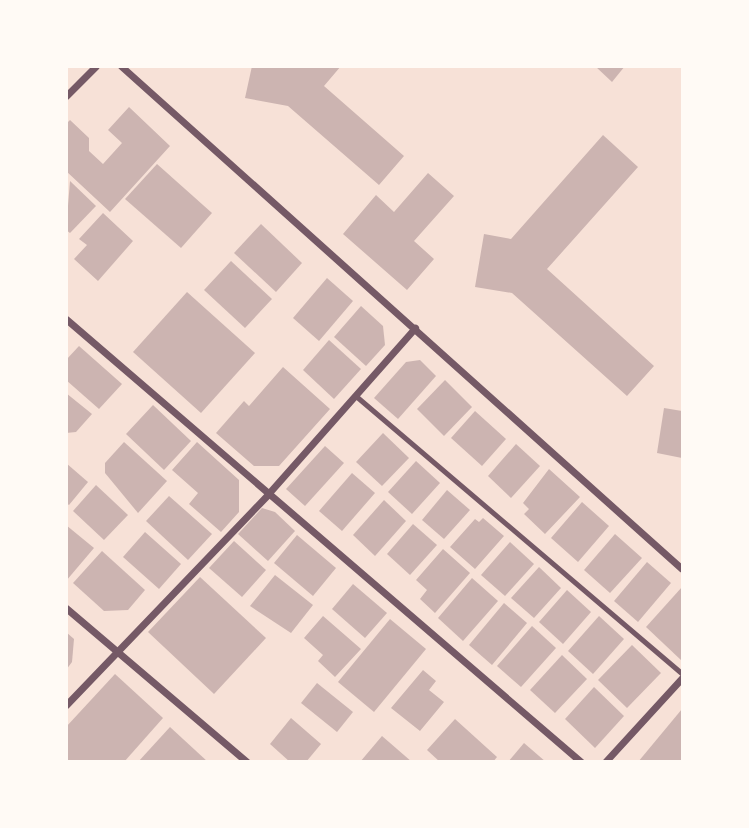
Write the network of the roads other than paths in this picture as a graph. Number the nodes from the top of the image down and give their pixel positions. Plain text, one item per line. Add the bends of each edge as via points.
1 (96, 66) edge
2 (121, 66) edge
3 (66, 96) edge
4 (66, 319) edge
5 (415, 328) junction
6 (358, 397) junction
7 (268, 494) junction
8 (682, 569) edge
9 (66, 608) edge
10 (116, 650) junction
11 (682, 676) edge
12 (66, 705) edge
13 (247, 761) edge
14 (582, 761) edge
15 (605, 761) edge

1 - 3 street
2 - 5 street
4 - 7 street
5 - 6 street
5 - 8 street
6 - 7 street
6 - 11 lane
7 - 10 street
7 - 14 street
9 - 10 street
10 - 12 street
10 - 13 street
11 - 15 street

